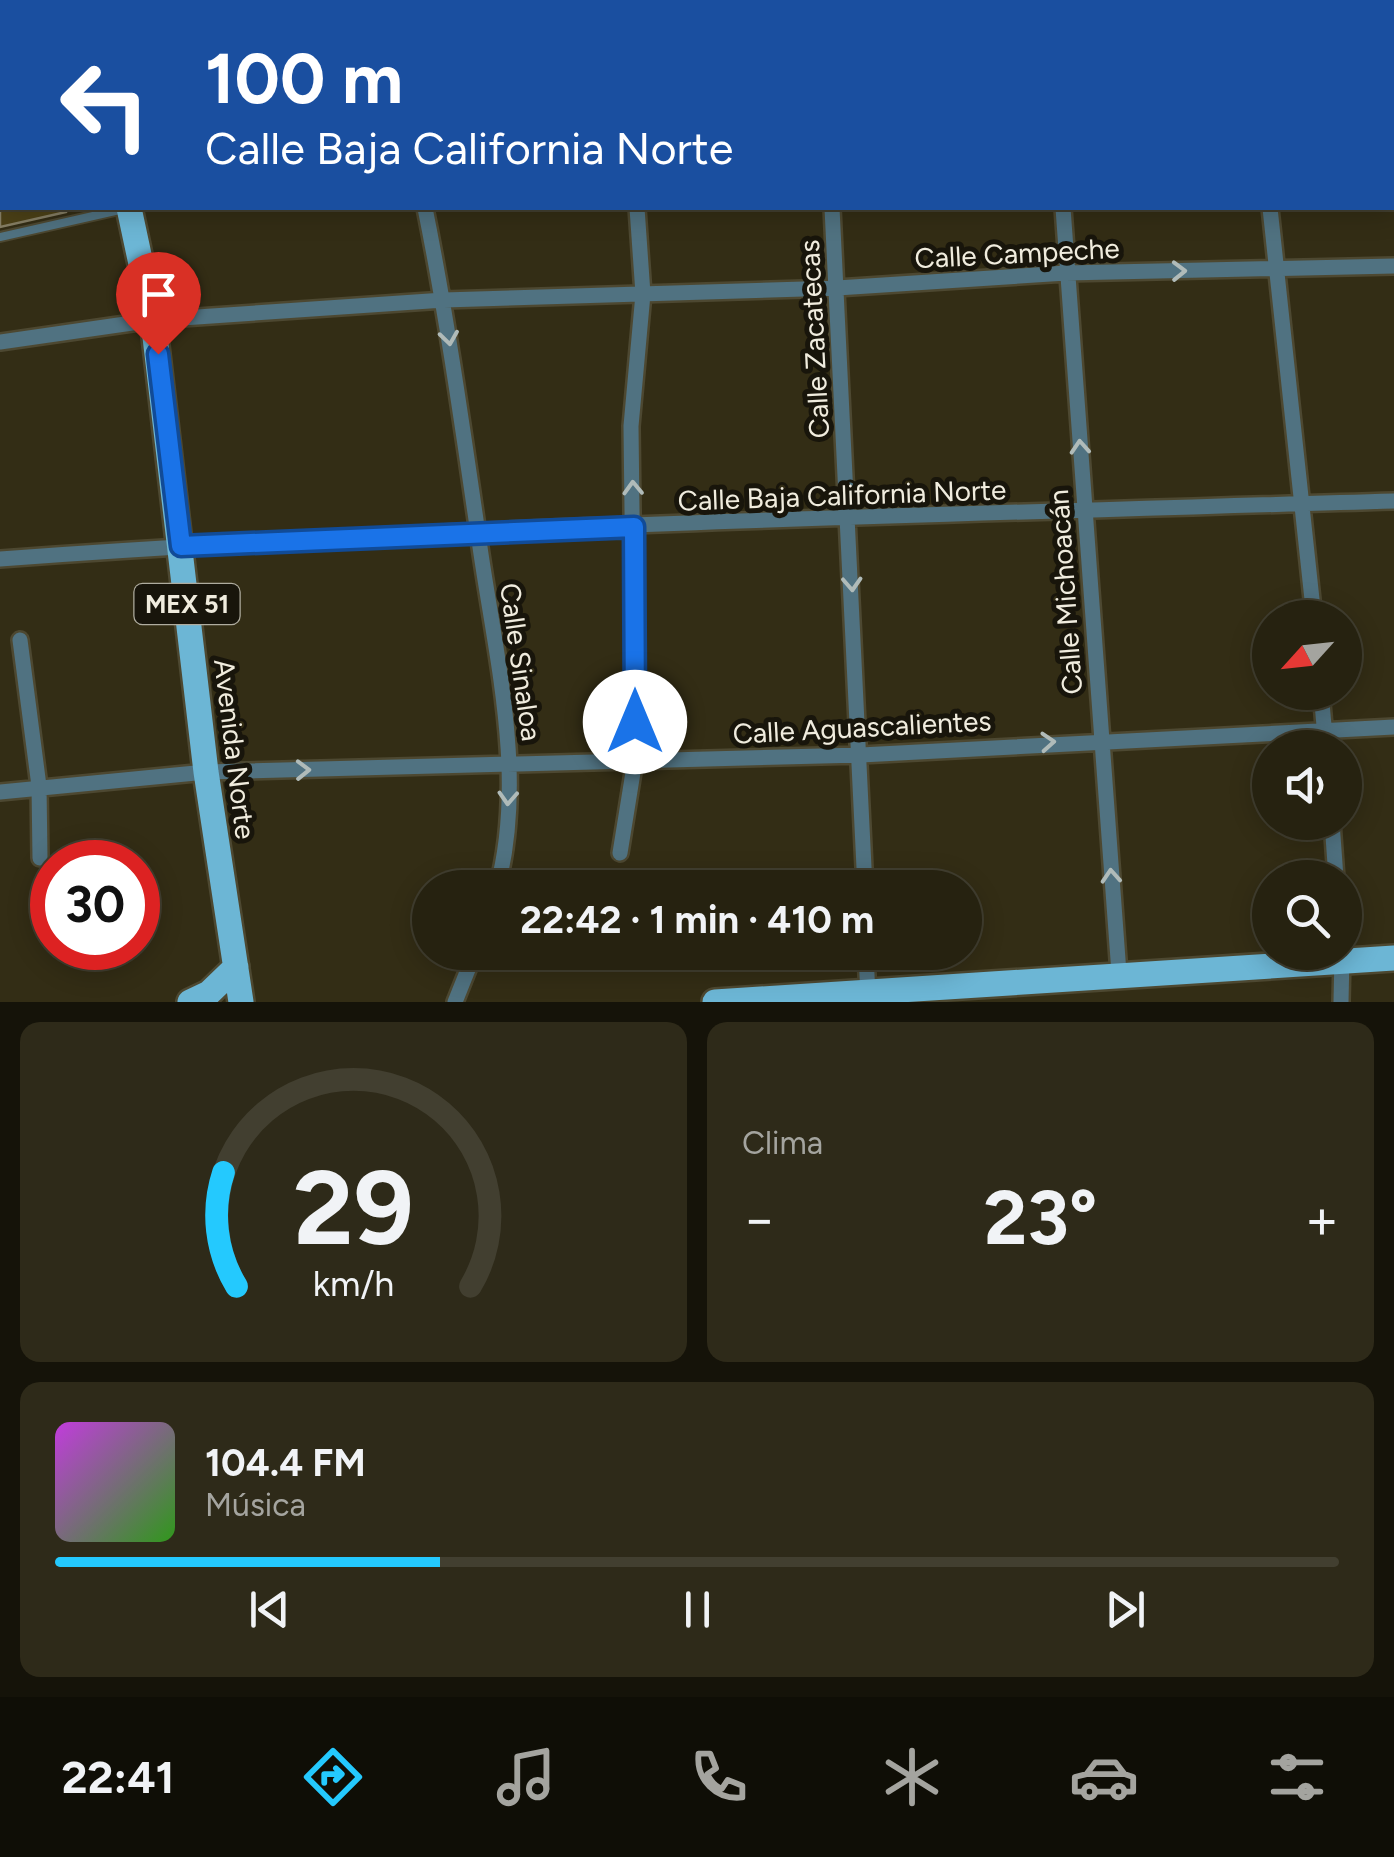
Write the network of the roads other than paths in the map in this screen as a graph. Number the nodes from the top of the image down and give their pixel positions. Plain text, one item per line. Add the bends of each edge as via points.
1 (120, 210) edge
2 (129, 210) edge
3 (425, 210) edge
4 (637, 210) edge
5 (832, 210) edge
6 (1063, 210) edge
7 (1270, 210) edge
8 (0, 237) edge
9 (1394, 266) edge
10 (1276, 270) junction
11 (1066, 273) junction
12 (837, 288) junction
13 (643, 294) junction
14 (444, 300) junction
15 (153, 320) junction
16 (0, 342) edge
17 (1394, 501) edge
18 (1303, 504) junction
19 (1085, 513) junction
20 (849, 520) junction
21 (634, 527) junction
22 (478, 533) junction
23 (181, 546) junction
24 (0, 559) edge
25 (1312, 600) edge
26 (20, 640) dead end
27 (1323, 710) edge
28 (1394, 727) edge
29 (1325, 729) junction
30 (1101, 739) junction
31 (862, 755) junction
32 (635, 760) junction
33 (510, 765) junction
34 (206, 772) junction
35 (40, 786) junction
36 (0, 792) edge
37 (40, 840) edge
38 (620, 853) dead end
39 (502, 870) edge
40 (865, 870) edge
41 (1362, 957) edge
42 (1394, 958) edge
43 (1252, 963) edge
44 (236, 967) junction
45 (467, 970) edge
46 (867, 970) edge
47 (1342, 970) edge
48 (1119, 973) junction
49 (868, 997) edge
50 (190, 1002) edge
51 (242, 1002) edge
52 (454, 1002) edge
53 (716, 1002) edge
54 (1342, 1002) edge

1 - 8 lane
2 - 15 main road, Avenida Norte / MEX 51
3 - 14 street, Calle Sinaloa
4 - 13 street
5 - 12 street, Calle Zacatecas
6 - 11 street, Calle Michoacán
7 - 10 street
9 - 10 street, Calle Campeche
11 -> 10 street, Calle Campeche
10 - 18 street
11 - 12 street, Calle Campeche
19 -> 11 street, Calle Michoacán
12 - 13 street, Calle Campeche
12 - 20 street, Calle Zacatecas
13 - 14 street, Calle Campeche
21 -> 13 street via 631,426
14 - 15 street, Calle Campeche
14 -> 22 street, Calle Sinaloa
15 - 16 street, Calle Campeche
15 - 23 main road, Avenida Norte / MEX 51
17 - 18 street, Calle Baja California Norte
18 - 19 street, Calle Baja California Norte
18 - 25 street
19 - 20 street, Calle Baja California Norte
19 - 30 street, Calle Michoacán
20 - 21 street, Calle Baja California Norte
20 -> 31 street, Calle Zacatecas
21 - 22 street, Calle Baja California Norte
21 - 32 street
22 - 23 street, Calle Baja California Norte
22 - 33 street, Calle Sinaloa
23 - 24 street, Calle Baja California Norte
23 - 34 main road, Avenida Norte / MEX 51
26 - 35 street
27 - 29 street
28 - 29 street, Calle Aguascalientes
29 - 30 street, Calle Aguascalientes
31 -> 30 street, Calle Aguascalientes
48 -> 30 street, Calle Michoacán
31 - 32 street, Calle Aguascalientes
31 - 40 street, Calle Zacatecas
32 - 33 street, Calle Aguascalientes
32 - 38 street
34 -> 33 street, Calle Aguascalientes
33 -> 39 street, Calle Sinaloa
34 - 35 street, Calle Aguascalientes
34 - 44 main road, Avenida Norte / MEX 51
35 - 36 street, Calle Aguascalientes
35 - 37 street
41 - 42 main road
43 - 48 main road
44 - 50 main road
44 - 51 main road, Avenida Norte / MEX 51
45 - 52 street
46 - 49 street
47 - 54 street
48 - 49 main road
49 - 53 main road

